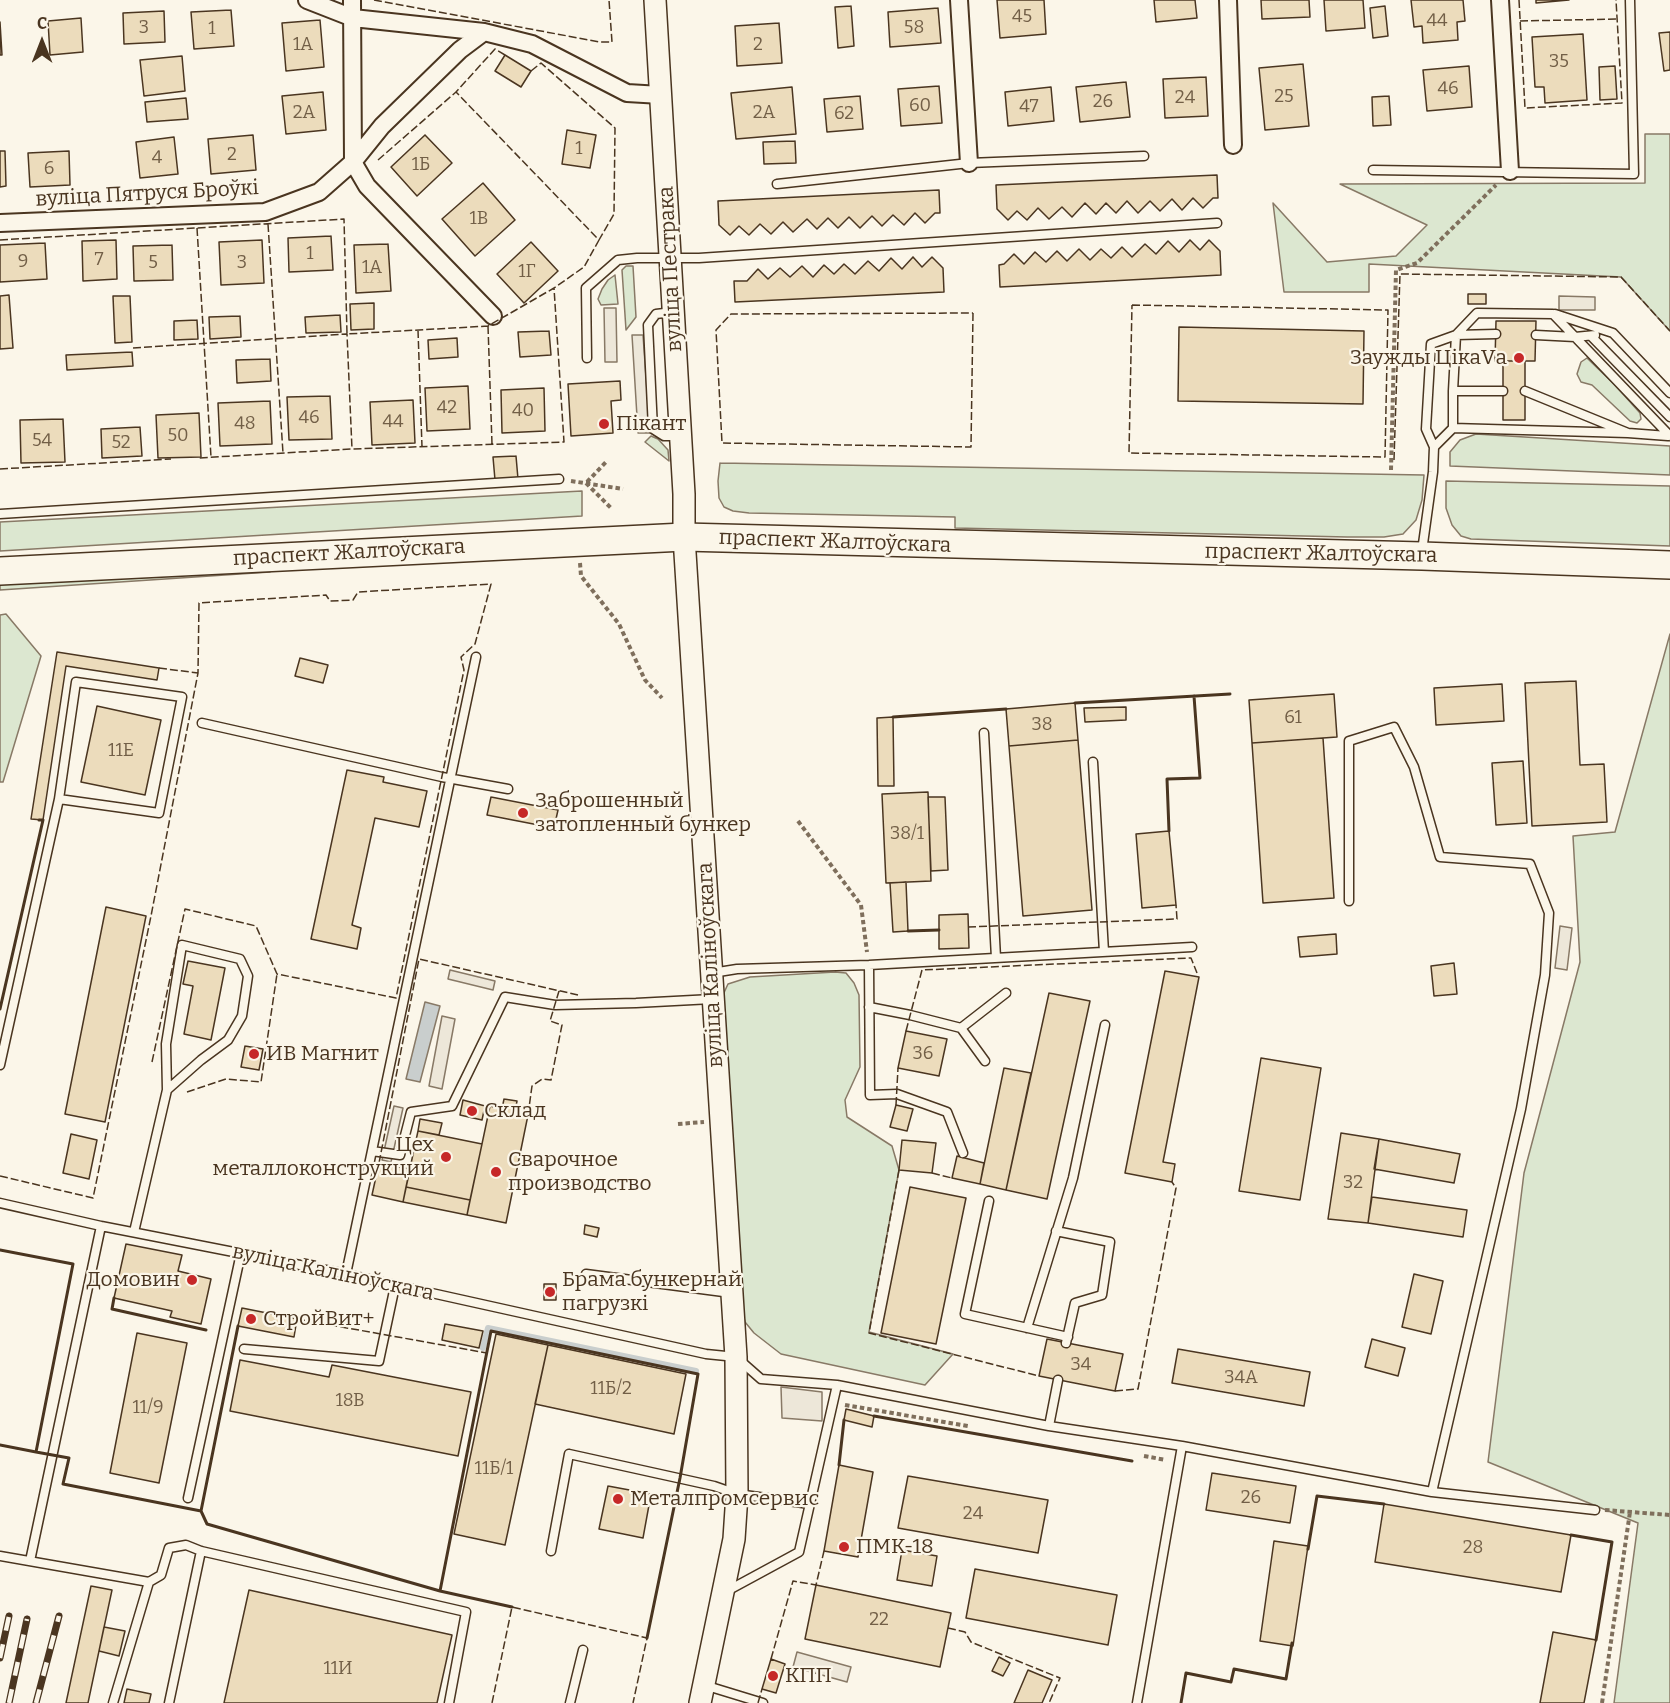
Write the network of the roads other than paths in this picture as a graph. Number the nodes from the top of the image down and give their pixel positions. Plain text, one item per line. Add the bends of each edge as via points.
1 (307, 0) edge
2 (352, 0) edge
3 (655, 0) edge
4 (959, 0) edge
5 (1227, 0) edge
6 (1500, 0) edge
7 (1630, 0) edge
8 (353, 18) junction
9 (484, 32) junction
10 (661, 95) junction
11 (1233, 145) dead end
12 (1144, 156) dead end
13 (353, 162) junction
14 (969, 163) junction
15 (1373, 170) dead end
16 (1510, 171) junction
17 (777, 184) dead end
18 (0, 223) edge
19 (1217, 224) dead end
20 (670, 258) junction
21 (1553, 314) junction
22 (493, 316) dead end
23 (1613, 333) junction
24 (1496, 334) dead end
25 (1456, 335) junction
26 (1536, 335) dead end
27 (1592, 336) junction
28 (1575, 337) junction
29 (586, 358) dead end
30 (1453, 391) junction
31 (1503, 391) dead end
32 (1525, 391) dead end
33 (1670, 393) edge
34 (1670, 417) edge
35 (1453, 428) junction
36 (1628, 433) junction
37 (1669, 436) edge
38 (1434, 447) junction
39 (559, 479) dead end
40 (0, 514) edge
41 (684, 537) junction
42 (1422, 556) junction
43 (1670, 565) edge
44 (0, 571) edge
45 (476, 657) dead end
46 (202, 723) dead end
47 (984, 734) dead end
48 (1093, 762) dead end
49 (451, 778) junction
50 (508, 789) dead end
51 (58, 799) junction
52 (1349, 901) dead end
53 (1192, 947) dead end
54 (1104, 952) junction
55 (996, 958) junction
56 (869, 965) junction
57 (712, 973) junction
58 (1006, 993) dead end
59 (712, 999) junction
60 (869, 1007) junction
61 (1105, 1025) dead end
62 (961, 1028) junction
63 (985, 1061) dead end
64 (0, 1065) edge
65 (167, 1090) junction
66 (372, 1151) junction
67 (963, 1153) dead end
68 (989, 1201) dead end
69 (0, 1203) edge
70 (101, 1226) junction
71 (1056, 1231) junction
72 (134, 1232) junction
73 (241, 1253) junction
74 (346, 1274) junction
75 (586, 1274) dead end
76 (395, 1286) junction
77 (732, 1293) junction
78 (1027, 1328) junction
79 (244, 1349) dead end
80 (736, 1357) junction
81 (1058, 1380) dead end
82 (837, 1384) junction
83 (1049, 1426) junction
84 (1182, 1446) junction
85 (1432, 1492) junction
86 (737, 1494) junction
87 (188, 1498) dead end
88 (810, 1504) junction
89 (1594, 1510) road end
90 (201, 1551) junction
91 (551, 1551) dead end
92 (0, 1556) edge
93 (30, 1561) junction
94 (149, 1582) junction
95 (724, 1593) junction
96 (583, 1650) dead end
97 (702, 1694) edge
98 (112, 1703) edge
99 (169, 1703) edge
100 (449, 1703) edge
101 (570, 1703) edge
102 (764, 1703) edge
103 (1137, 1703) edge

1 - 8 street
2 - 8 street
3 - 10 street, вуліца Пестрака
4 - 14 street
5 - 11 street
6 - 16 street
7 - 16 lane via 1634,174
8 - 9 street
8 - 13 street
9 - 10 street via 532,44 627,93
9 - 13 street, вуліца Пятруся Броўкі via 460,50 382,126
10 - 20 street, вуліца Пестрака
12 - 14 lane
13 - 18 street, вуліца Пятруся Броўкі via 319,192 265,213
13 - 22 street via 367,186
14 - 17 lane
15 - 16 lane
19 - 20 lane
20 - 29 lane via 618,260 586,288
20 - 41 street, вуліца Пестрака
21 - 23 lane
21 - 25 lane via 1477,313
21 - 28 lane
23 - 27 lane
23 - 33 lane
24 - 25 lane
25 - 30 lane
25 - 38 lane via 1431,344 1426,429
26 - 28 lane
27 - 28 lane
27 - 34 lane
28 - 37 lane
30 - 31 lane
30 - 35 lane
32 - 36 lane
35 - 36 lane
35 - 38 lane
36 - 37 lane
38 - 42 lane
39 - 40 lane
41 - 42 main road, праспект Жалтоўскага
41 - 44 main road, праспект Жалтоўскага
41 - 57 street, вуліца Каліноўскага
42 - 43 main road, праспект Жалтоўскага
45 - 49 lane
46 - 49 lane
47 - 55 lane
48 - 54 lane
49 - 50 lane
49 - 66 lane
51 - 51 lane via 159,813 182,697 76,682
51 - 64 lane
52 - 85 lane via 1349,741 1394,727 1414,767 1440,857 1530,864 1549,913 1545,975 1521,1109
53 - 54 lane
54 - 55 lane
55 - 56 lane
56 - 57 lane
56 - 60 lane
57 - 59 street, вуліца Каліноўскага
58 - 62 lane
59 - 66 lane via 555,1005 505,997 452,1106 411,1112 400,1155
59 - 77 street, вуліца Каліноўскага
60 - 62 lane
60 - 67 lane via 870,1095 897,1094 947,1112
61 - 71 lane via 1072,1179
62 - 63 lane
65 - 65 lane via 166,1044 182,945 240,959 248,976 242,1016 228,1040
65 - 72 lane
66 - 74 lane
68 - 78 lane via 966,1314
69 - 70 lane, вуліца Каліноўскага
70 - 72 lane, вуліца Каліноўскага
70 - 93 lane
71 - 78 lane
71 - 78 lane via 1110,1242 1102,1295 1076,1303 1067,1340
72 - 73 lane, вуліца Каліноўскага
73 - 74 lane, вуліца Каліноўскага
73 - 87 lane
74 - 76 lane, вуліца Каліноўскага
75 - 77 lane
76 - 79 lane via 379,1361
76 - 80 lane, вуліца Каліноўскага via 706,1354
77 - 80 street, вуліца Каліноўскага
80 - 82 lane via 761,1379
80 - 86 street, вуліца Каліноўскага
81 - 83 lane
82 - 83 lane
82 - 88 lane
83 - 84 lane
84 - 85 lane
84 - 103 lane
85 - 89 lane
86 - 88 lane
86 - 91 lane via 569,1454
86 - 95 street, вуліца Каліноўскага
88 - 95 lane via 799,1552
90 - 94 lane via 186,1545 169,1548 161,1575
90 - 99 lane
90 - 100 lane via 466,1612
92 - 93 lane
93 - 94 lane
94 - 98 lane
95 - 97 street, вуліца Каліноўскага
96 - 101 lane
97 - 102 lane

